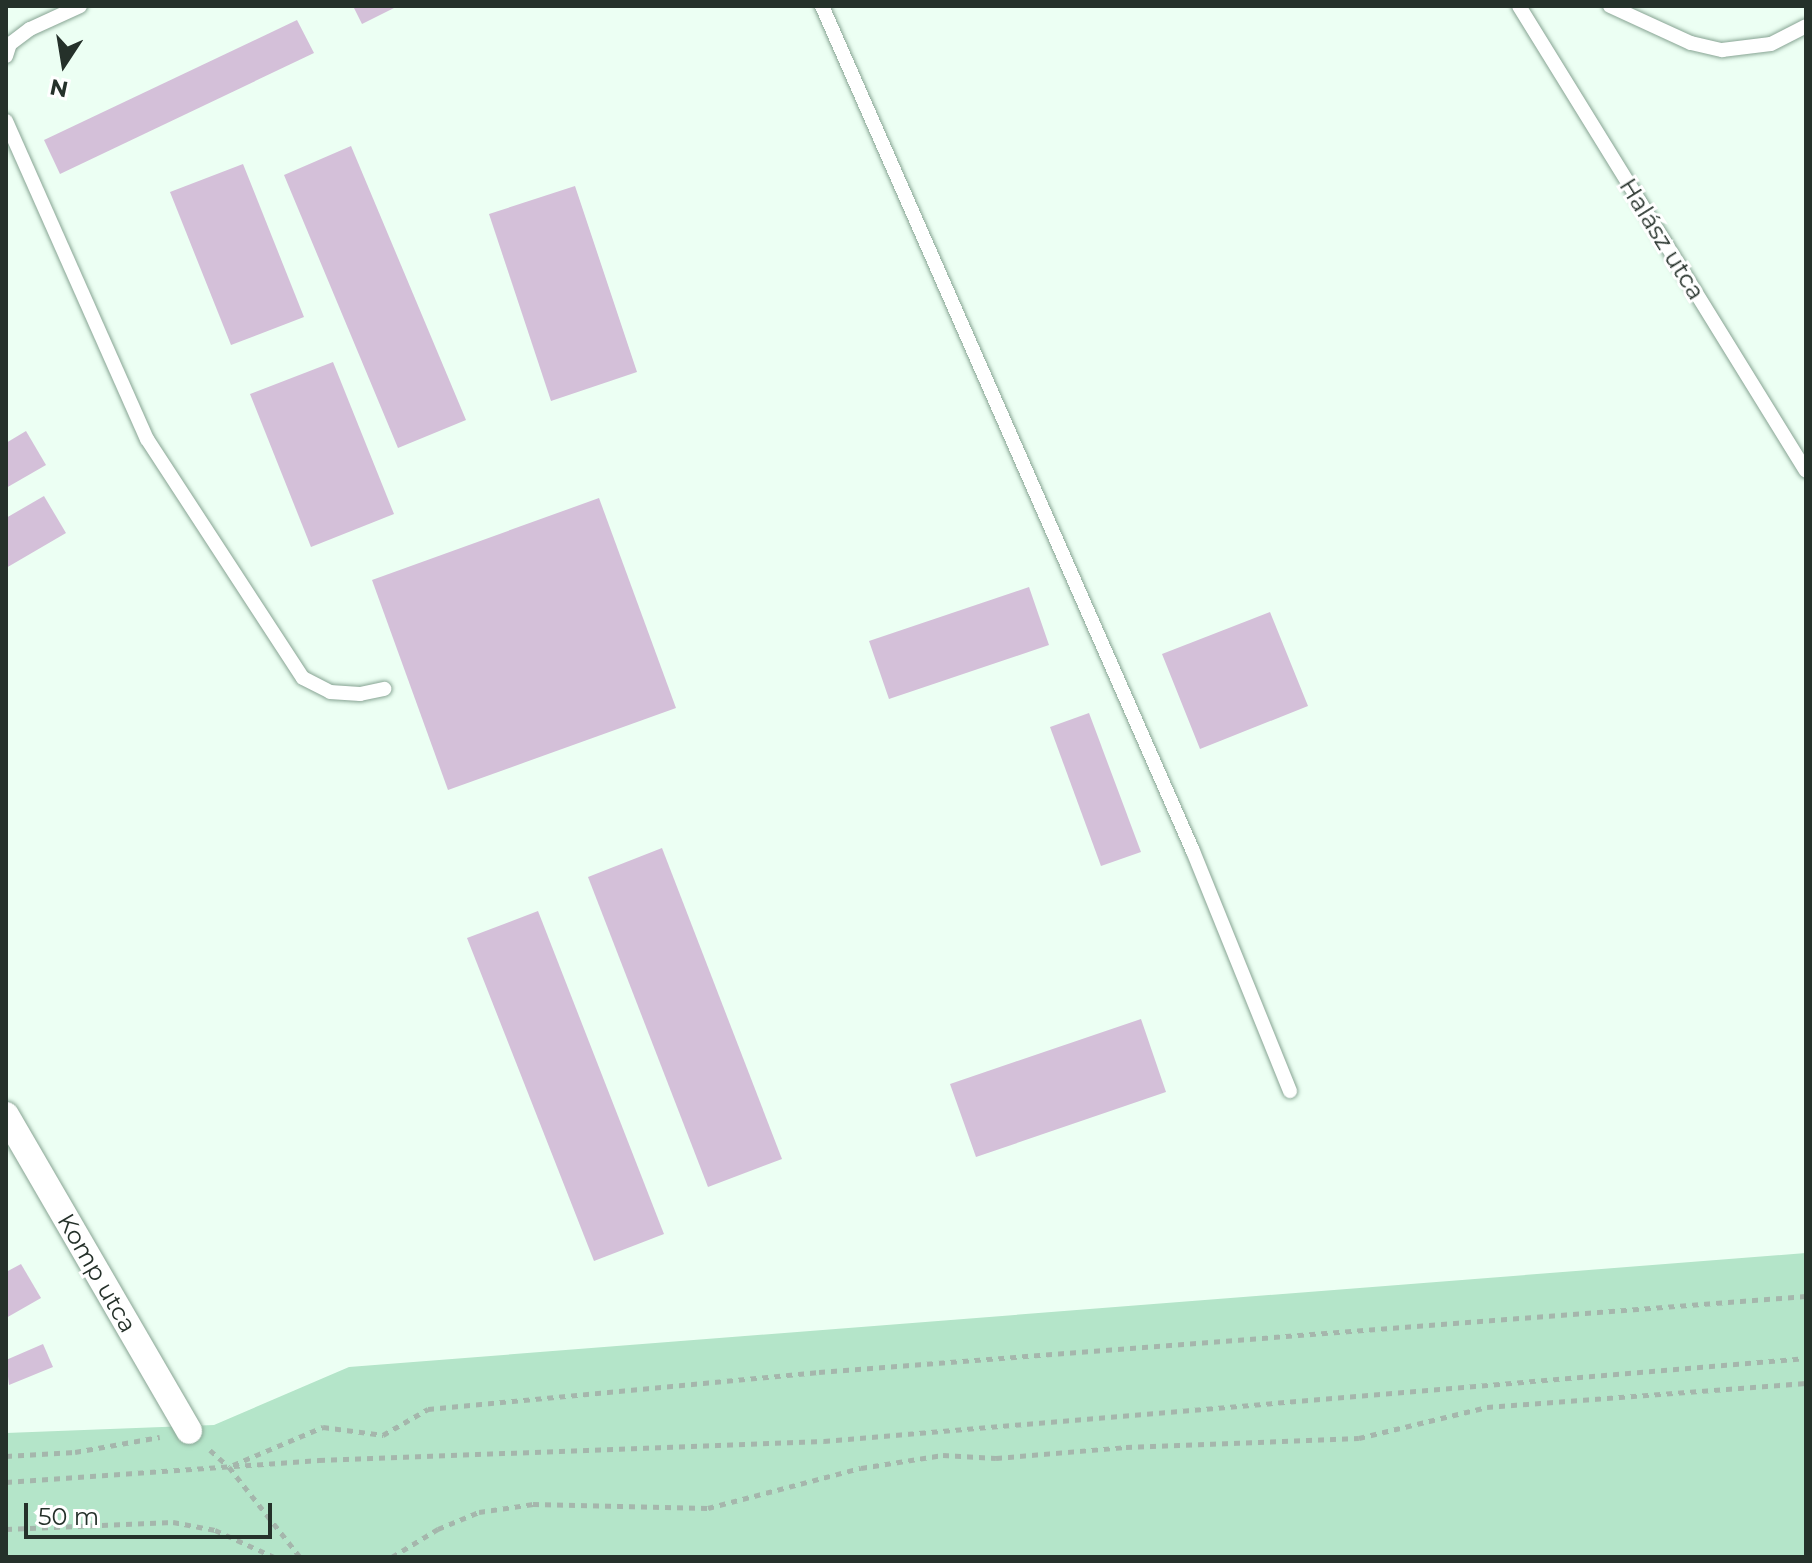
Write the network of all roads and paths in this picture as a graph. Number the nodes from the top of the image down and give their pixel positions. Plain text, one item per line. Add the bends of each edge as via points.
1 (80, 6) edge
2 (822, 6) edge
3 (1519, 6) edge
4 (1610, 6) edge
5 (1806, 26) edge
6 (6, 56) edge
7 (6, 121) edge
8 (1806, 471) edge
9 (384, 689) dead end
10 (1290, 1091) dead end
11 (6, 1115) edge
12 (1806, 1296) edge
13 (1806, 1358) edge
14 (1806, 1383) edge
15 (189, 1431) junction
16 (6, 1456) edge
17 (229, 1467) junction
18 (6, 1482) edge
19 (6, 1529) edge
20 (274, 1557) edge
21 (300, 1557) edge
22 (392, 1557) edge

1 - 6 lane via 30,29 10,44
2 - 10 lane via 1193,851
3 - 8 lane, Halász utca
4 - 5 lane via 1691,43 1722,50 1771,44
7 - 9 lane via 147,439 303,678 330,692
11 - 15 street, Komp utca
12 - 17 path via 819,1372 428,1409 383,1435 323,1427
13 - 17 path via 824,1441
14 - 22 path via 1487,1407 1359,1438 1140,1446 996,1458 943,1455 861,1468 708,1508 533,1504 479,1512
15 - 16 path via 75,1452
15 - 17 path
17 - 18 path
17 - 21 path
19 - 20 path via 173,1522 215,1530

